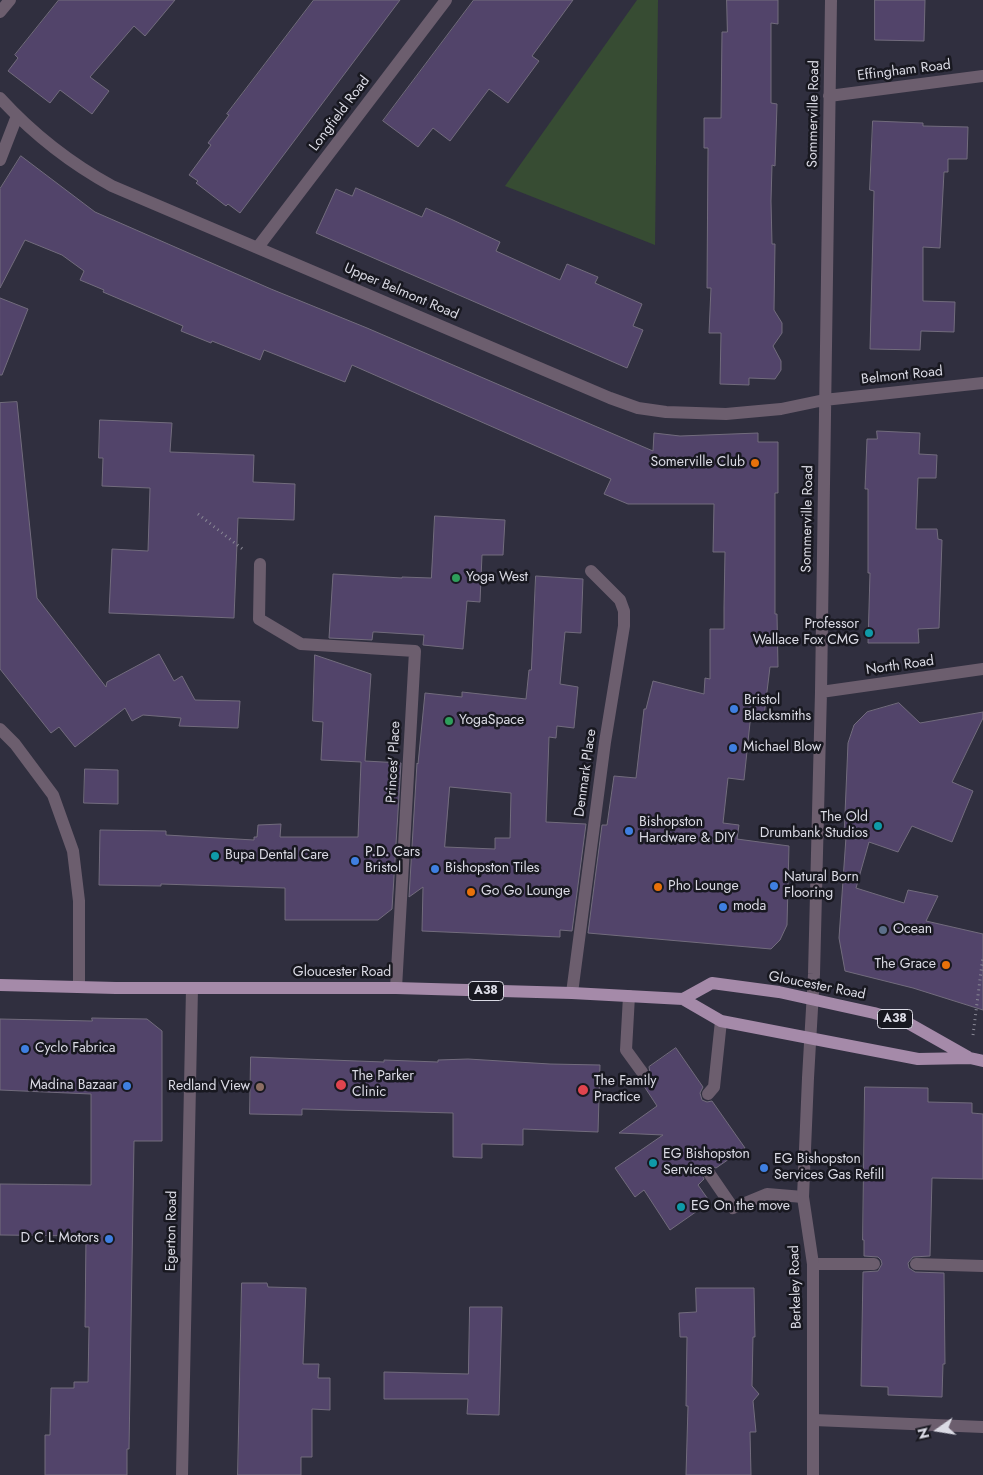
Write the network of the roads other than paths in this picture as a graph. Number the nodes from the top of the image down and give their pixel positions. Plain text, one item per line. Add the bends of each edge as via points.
1 (10, 0) edge
2 (446, 0) edge
3 (830, 0) edge
4 (0, 12) edge
5 (983, 76) edge
6 (829, 96) junction
7 (0, 98) edge
8 (17, 116) junction
9 (0, 160) edge
10 (258, 247) junction
11 (983, 383) edge
12 (824, 400) junction
13 (260, 564) road end
14 (590, 571) dead end
15 (983, 668) edge
16 (821, 692) junction
17 (0, 729) edge
18 (0, 985) edge
19 (79, 987) junction
20 (192, 988) junction
21 (396, 988) junction
22 (572, 993) junction
23 (629, 996) junction
24 (683, 999) junction
25 (813, 1000) junction
26 (721, 1021) junction
27 (811, 1038) junction
28 (970, 1058) junction
29 (983, 1061) edge
30 (642, 1072) dead end
31 (708, 1094) dead end
32 (709, 1173) dead end
33 (803, 1197) junction
34 (813, 1264) junction
35 (874, 1264) dead end
36 (916, 1264) dead end
37 (983, 1266) edge
38 (814, 1420) junction
39 (983, 1427) edge
40 (182, 1475) edge
41 (813, 1475) edge

1 - 4 street
2 - 10 street, Longfield Road
3 - 6 street, Sommerville Road
5 - 6 street, Effingham Road
6 - 12 street, Sommerville Road
7 - 8 street, Upper Belmont Road
8 - 9 street
8 - 10 street, Upper Belmont Road via 62,155 104,181
10 - 12 street, Upper Belmont Road via 638,408 726,414 781,409
11 - 12 street, Belmont Road
12 - 16 street, Sommerville Road
13 - 21 street, Princes' Place via 259,619 302,644 415,651
14 - 22 street, Denmark Place via 620,600 624,626 605,742
15 - 16 street, North Road
16 - 25 street, Sommerville Road
17 - 19 street via 53,794 73,851 79,900
18 - 19 main road, Gloucester Road / A38
19 - 20 main road, Gloucester Road / A38
20 - 21 main road, Gloucester Road / A38
20 - 40 street, Egerton Road
21 - 22 main road, Gloucester Road / A38
22 - 23 main road, Gloucester Road / A38
23 - 24 main road, Gloucester Road / A38
23 - 30 street via 626,1050
24 - 25 main road, Gloucester Road / A38 via 712,983
24 - 26 main road, Gloucester Road / A38
25 - 27 street, Sommerville Road
25 - 28 main road, Gloucester Road / A38 via 908,1023
26 - 27 main road, Gloucester Road / A38
26 - 31 street via 714,1087
27 - 28 main road, Gloucester Road / A38 via 918,1059
27 - 33 street, Berkeley Road
28 - 29 main road, Gloucester Road / A38
32 - 33 street via 733,1208 767,1194
33 - 34 street, Berkeley Road
34 - 35 street
34 - 38 street, Berkeley Road
36 - 37 street
38 - 39 street
38 - 41 street, Berkeley Road

